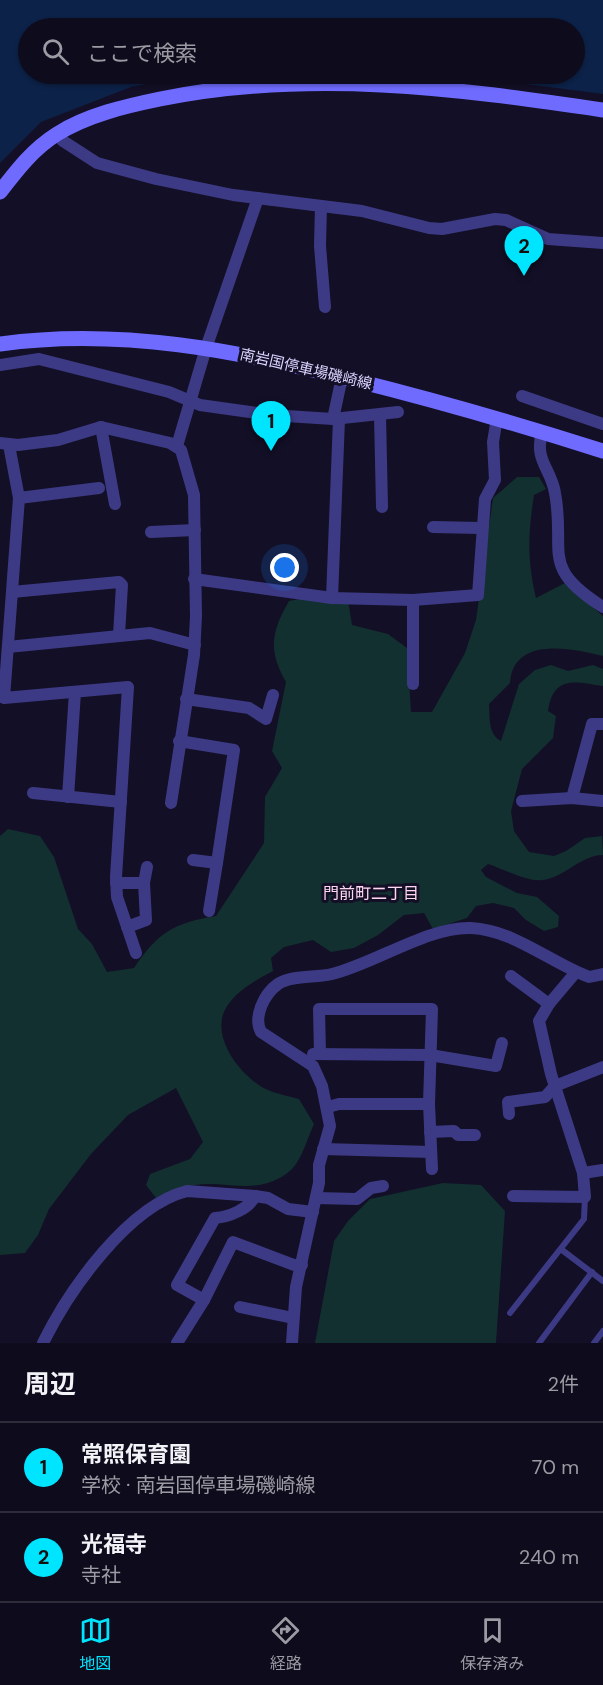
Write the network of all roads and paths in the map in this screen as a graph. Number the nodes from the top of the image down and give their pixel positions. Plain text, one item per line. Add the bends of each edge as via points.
1 (279, 84) edge
2 (366, 84) edge
3 (603, 110) edge
4 (57, 134) junction
5 (0, 192) edge
6 (258, 198) junction
7 (321, 206) junction
8 (603, 243) edge
9 (326, 307) dead end
10 (0, 344) edge
11 (206, 348) junction
12 (0, 366) edge
13 (342, 377) junction
14 (522, 396) dead end
15 (189, 399) junction
16 (398, 412) dead end
17 (380, 415) junction
18 (498, 418) junction
19 (336, 419) junction
20 (603, 424) edge
21 (101, 427) junction
22 (542, 432) junction
23 (4, 444) edge
24 (177, 446) junction
25 (603, 451) edge
26 (99, 488) dead end
27 (19, 498) junction
28 (115, 504) dead end
29 (382, 507) dead end
30 (433, 527) dead end
31 (481, 528) junction
32 (195, 530) junction
33 (151, 532) dead end
34 (194, 579) junction
35 (12, 592) junction
36 (332, 598) junction
37 (413, 600) junction
38 (603, 607) edge
39 (119, 635) junction
40 (195, 645) junction
41 (8, 646) junction
42 (413, 684) dead end
43 (75, 692) junction
44 (273, 695) dead end
45 (186, 699) junction
46 (2, 701) edge
47 (603, 724) edge
48 (179, 741) junction
49 (33, 793) dead end
50 (68, 796) junction
51 (572, 798) junction
52 (121, 801) junction
53 (522, 801) dead end
54 (603, 801) edge
55 (171, 803) dead end
56 (193, 860) dead end
57 (217, 863) junction
58 (147, 867) dead end
59 (116, 883) junction
60 (144, 883) junction
61 (209, 911) dead end
62 (127, 927) junction
63 (136, 953) dead end
64 (576, 972) junction
65 (603, 974) edge
66 (511, 976) dead end
67 (549, 1004) junction
68 (502, 1043) dead end
69 (320, 1054) junction
70 (430, 1055) junction
71 (302, 1061) junction
72 (603, 1067) edge
73 (555, 1086) junction
74 (429, 1104) junction
75 (328, 1107) junction
76 (509, 1114) dead end
77 (430, 1132) junction
78 (475, 1135) dead end
79 (323, 1149) junction
80 (431, 1152) junction
81 (432, 1169) dead end
82 (603, 1170) edge
83 (583, 1173) junction
84 (383, 1186) dead end
85 (255, 1196) junction
86 (513, 1196) dead end
87 (585, 1197) junction
88 (316, 1198) junction
89 (313, 1212) junction
90 (562, 1250) junction
91 (302, 1265) junction
92 (592, 1272) junction
93 (603, 1281) edge
94 (204, 1300) junction
95 (240, 1307) dead end
96 (510, 1313) dead end
97 (293, 1318) junction
98 (603, 1331) edge
99 (43, 1343) edge
100 (177, 1343) edge
101 (292, 1343) edge
102 (539, 1343) edge
103 (594, 1343) edge

1 - 4 street via 179,95 104,114
2 - 3 street via 420,86
4 - 5 street via 24,161
4 - 6 street via 98,163
6 - 7 street
6 - 11 street
7 - 8 street via 442,229 506,220 548,239
7 - 9 street
10 - 11 street, 南岩国停車場磯崎線 via 96,338
11 - 13 street, 南岩国停車場磯崎線
11 - 15 street
12 - 15 street via 39,359
13 - 18 street, 南岩国停車場磯崎線
13 - 19 street
14 - 20 street
15 - 19 street via 216,408
15 - 24 street
16 - 17 street
17 - 19 street
17 - 29 street
18 - 22 street, 南岩国停車場磯崎線
18 - 31 street via 492,442 495,480 485,499
19 - 36 street
21 - 23 street via 58,440
21 - 24 street
21 - 28 street
22 - 25 street, 南岩国停車場磯崎線
22 - 38 street via 542,464 555,493 560,565 577,591
23 - 27 street
24 - 32 street via 194,495
26 - 27 street
27 - 35 street
30 - 31 street
31 - 37 street via 478,595
32 - 33 street
32 - 34 street
34 - 36 street
34 - 40 street
35 - 39 street via 119,582
35 - 41 street
36 - 37 street
37 - 42 street
39 - 40 street via 160,634
39 - 41 street
40 - 45 street
41 - 46 street
43 - 46 street
43 - 50 street
43 - 52 street via 128,687
44 - 45 street via 266,719 249,708
45 - 48 street
47 - 51 street via 592,724
48 - 55 street
48 - 57 street via 234,750
49 - 50 street
50 - 52 street
51 - 53 street
51 - 54 street
52 - 59 street
56 - 57 street
57 - 61 street
58 - 60 street
59 - 60 street
59 - 62 street
60 - 62 street via 146,920
62 - 63 street
64 - 65 street via 589,977
64 - 67 street
64 - 71 street via 494,931 469,928 453,929 331,974 285,981 276,985 263,1004 257,1026
66 - 67 street
67 - 73 street via 539,1021
68 - 70 street via 496,1066
69 - 70 street
69 - 70 street via 319,1009 432,1009
69 - 71 street via 306,1056
70 - 74 street
71 - 75 street via 313,1066 320,1076
72 - 73 street
73 - 76 street via 545,1097 508,1102
73 - 83 street
74 - 75 street
74 - 77 street
75 - 79 street via 330,1126
77 - 78 street
77 - 80 street
79 - 80 street
79 - 88 street
80 - 81 street
82 - 83 street
83 - 87 street
84 - 88 street via 370,1188 357,1199
85 - 89 street via 288,1209
85 - 94 street via 233,1214 215,1218 177,1285
85 - 99 street via 187,1191 162,1201 108,1243
86 - 87 street
87 - 90 lane via 584,1219
88 - 89 street
89 - 91 street
90 - 92 lane
90 - 96 lane
91 - 94 street via 233,1242
91 - 97 street
92 - 93 lane
92 - 102 lane
94 - 100 street
95 - 97 street
97 - 101 street
98 - 103 lane

